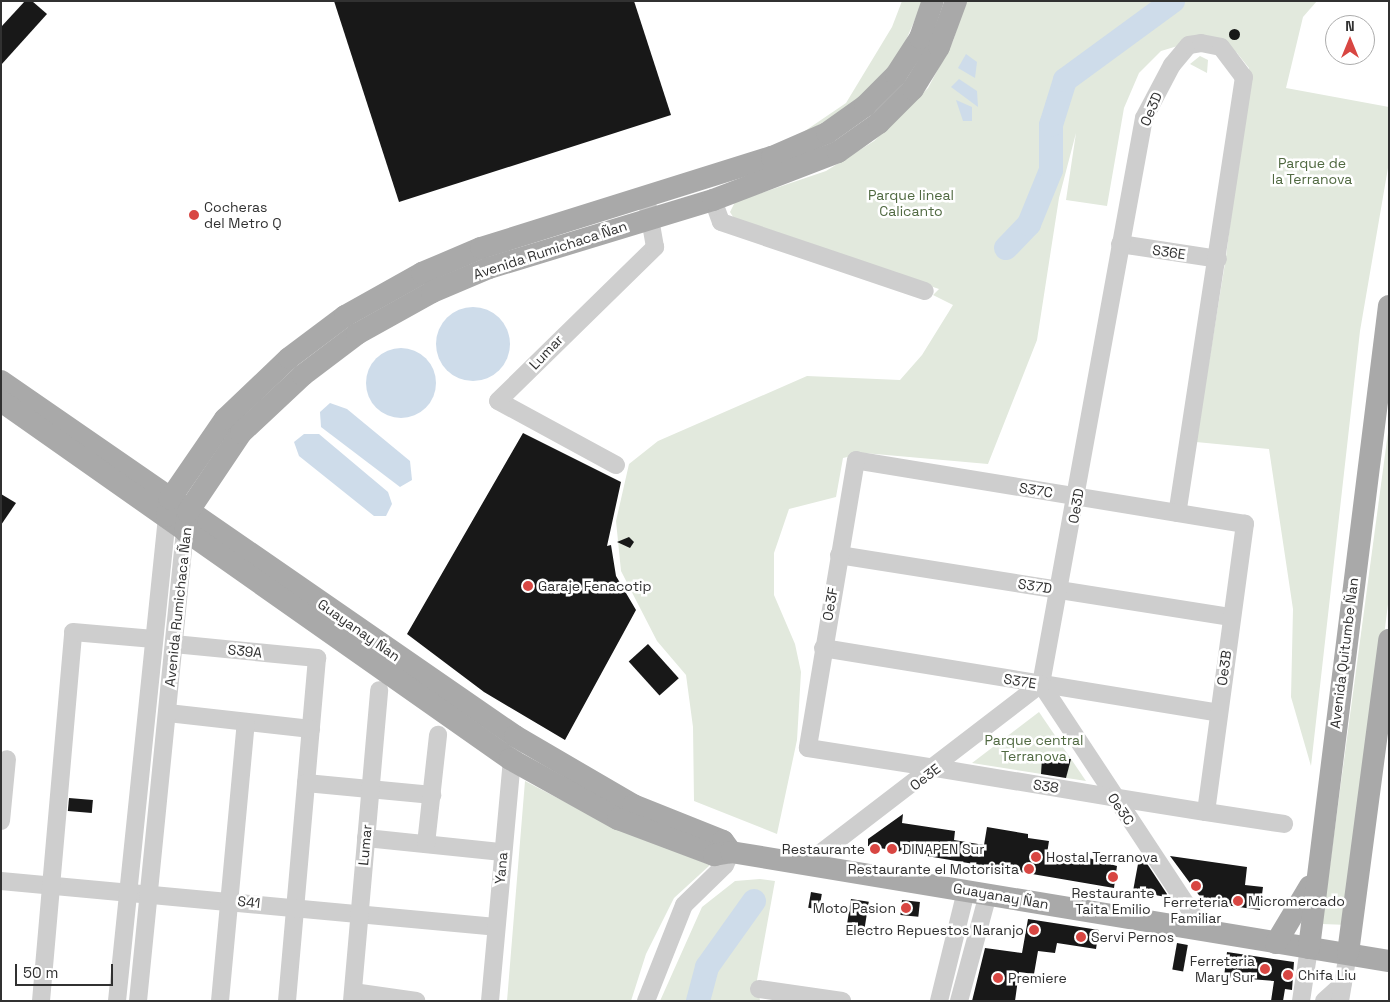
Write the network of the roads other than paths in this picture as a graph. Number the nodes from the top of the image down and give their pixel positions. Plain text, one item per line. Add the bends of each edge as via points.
1 (933, 1) edge
2 (956, 1) edge
3 (713, 200) junction
4 (648, 208) junction
5 (1120, 244) junction
6 (1218, 259) junction
7 (925, 291) dead end
8 (1389, 306) edge
9 (1, 381) edge
10 (1, 401) edge
11 (856, 460) joint
12 (616, 465) dead end
13 (1078, 497) junction
14 (1177, 513) junction
15 (178, 515) junction
16 (1245, 524) joint
17 (839, 555) junction
18 (1060, 590) junction
19 (1231, 617) junction
20 (154, 639) junction
21 (1389, 640) edge
22 (174, 644) junction
23 (822, 648) junction
24 (379, 656) junction
25 (1041, 684) junction
26 (379, 690) dead end
27 (168, 713) junction
28 (1218, 713) junction
29 (246, 722) junction
30 (311, 729) junction
31 (438, 735) dead end
32 (516, 736) junction
33 (808, 748) joint
34 (8, 759) dead end
35 (510, 759) junction
36 (936, 768) junction
37 (306, 783) junction
38 (370, 790) junction
39 (432, 794) junction
40 (1112, 797) junction
41 (1206, 812) junction
42 (1, 821) edge
43 (1284, 824) dead end
44 (366, 838) junction
45 (426, 844) junction
46 (502, 852) junction
47 (731, 852) junction
48 (805, 865) junction
49 (1317, 871) junction
50 (1, 881) edge
51 (51, 885) junction
52 (966, 890) junction
53 (129, 891) junction
54 (150, 893) junction
55 (988, 894) junction
56 (229, 900) junction
57 (296, 907) junction
58 (360, 913) junction
59 (496, 927) junction
60 (1204, 931) junction
61 (1276, 942) junction
62 (1309, 948) junction
63 (1348, 953) junction
64 (1389, 961) edge
65 (759, 989) dead end
66 (1341, 993) edge
67 (352, 996) edge
68 (40, 1001) edge
69 (118, 1001) edge
70 (138, 1001) edge
71 (220, 1001) edge
72 (287, 1001) edge
73 (416, 1001) edge
74 (490, 1001) edge
75 (646, 1001) edge
76 (842, 1001) edge
77 (939, 1001) edge
78 (959, 1001) edge
79 (1301, 1001) edge
80 (1324, 1001) edge

1 - 4 main road, Avenida Rumichaca Ñan via 920,38 896,75 850,119 772,157
2 - 3 main road, Avenida Rumichaca Ñan via 928,67 880,122 813,164
3 - 4 main road, Avenida Rumichaca Ñan
3 - 7 street via 721,222
4 - 12 street, Lumar via 656,247 495,406
4 - 15 main road, Avenida Rumichaca Ñan via 481,248 422,273 345,316 283,364 225,419
5 - 6 street, S36E
5 - 6 street, Oe3D via 1144,118 1189,45 1210,43 1228,53 1244,77
5 - 13 street, Oe3D
6 - 14 street, Oe3D
8 - 49 main road, Avenida Quitumbe Ñan
9 - 15 main road, Guayanay Ñan
10 - 15 main road, Guayanay Ñan
11 - 13 street, S37C
11 - 17 street, Oe3F
13 - 14 street, S37C
13 - 18 street, Oe3D
14 - 16 street, S37C
15 - 20 street, Avenida Rumichaca Ñan
15 - 22 street, Avenida Rumichaca Ñan
15 - 24 main road, Guayanay Ñan
16 - 19 street, Oe3B
17 - 18 street, S37D
17 - 23 street, Oe3F
18 - 19 street, S37D
18 - 25 street, Oe3D
19 - 28 street, Oe3B
20 - 51 street via 73,632
20 - 53 street, Avenida Rumichaca Ñan
21 - 63 main road
22 - 27 street, Avenida Rumichaca Ñan
22 - 30 street, S39A via 316,658
23 - 25 street, S37E
23 - 33 street, Oe3F
24 - 32 main road, Guayanay Ñan
24 - 35 main road, Guayanay Ñan
25 - 28 street, S37E
25 - 36 street, Oe3E
25 - 40 street, Oe3C
26 - 38 street, Lumar
27 - 29 street
27 - 54 street, Avenida Rumichaca Ñan
28 - 41 street, Oe3B
29 - 30 street
29 - 56 street
30 - 37 street
31 - 39 street
32 - 35 street, Yana
32 - 47 main road, Guayanay Ñan via 633,805 723,841
33 - 36 street, S38
34 - 42 street
35 - 46 street, Yana
35 - 47 main road, Guayanay Ñan via 618,820 714,855
36 - 40 street, S38
36 - 48 street, Oe3E
37 - 38 street
37 - 57 street
38 - 39 street
38 - 44 street, Lumar
39 - 45 street
40 - 41 street, S38
40 - 60 street, Oe3C
41 - 43 street, S38
44 - 45 street
44 - 58 street, Lumar
45 - 46 street
46 - 59 street, Yana
47 - 48 main road, Guayanay Ñan
47 - 75 street via 726,865 684,905
48 - 52 main road, Guayanay Ñan
49 - 61 main road
49 - 62 main road, Avenida Quitumbe Ñan
50 - 51 street, S41
51 - 53 street, S41
51 - 68 street
52 - 55 main road, Guayanay Ñan
52 - 77 street
53 - 54 street, S41
53 - 69 street, Avenida Rumichaca Ñan
54 - 56 street, S41
54 - 70 street, Avenida Rumichaca Ñan
55 - 60 main road, Guayanay Ñan
55 - 78 street
56 - 57 street, S41
56 - 71 street
57 - 58 street, S41
57 - 72 street
58 - 59 street, S41
58 - 67 street, Lumar
59 - 74 street, Yana
60 - 61 main road, Guayanay Ñan
61 - 62 main road, Guayanay Ñan
62 - 63 main road, Guayanay Ñan
62 - 79 street, Avenida Quitumbe Ñan
63 - 64 main road, Guayanay Ñan
63 - 66 street
65 - 76 street
66 - 80 street
67 - 73 street

